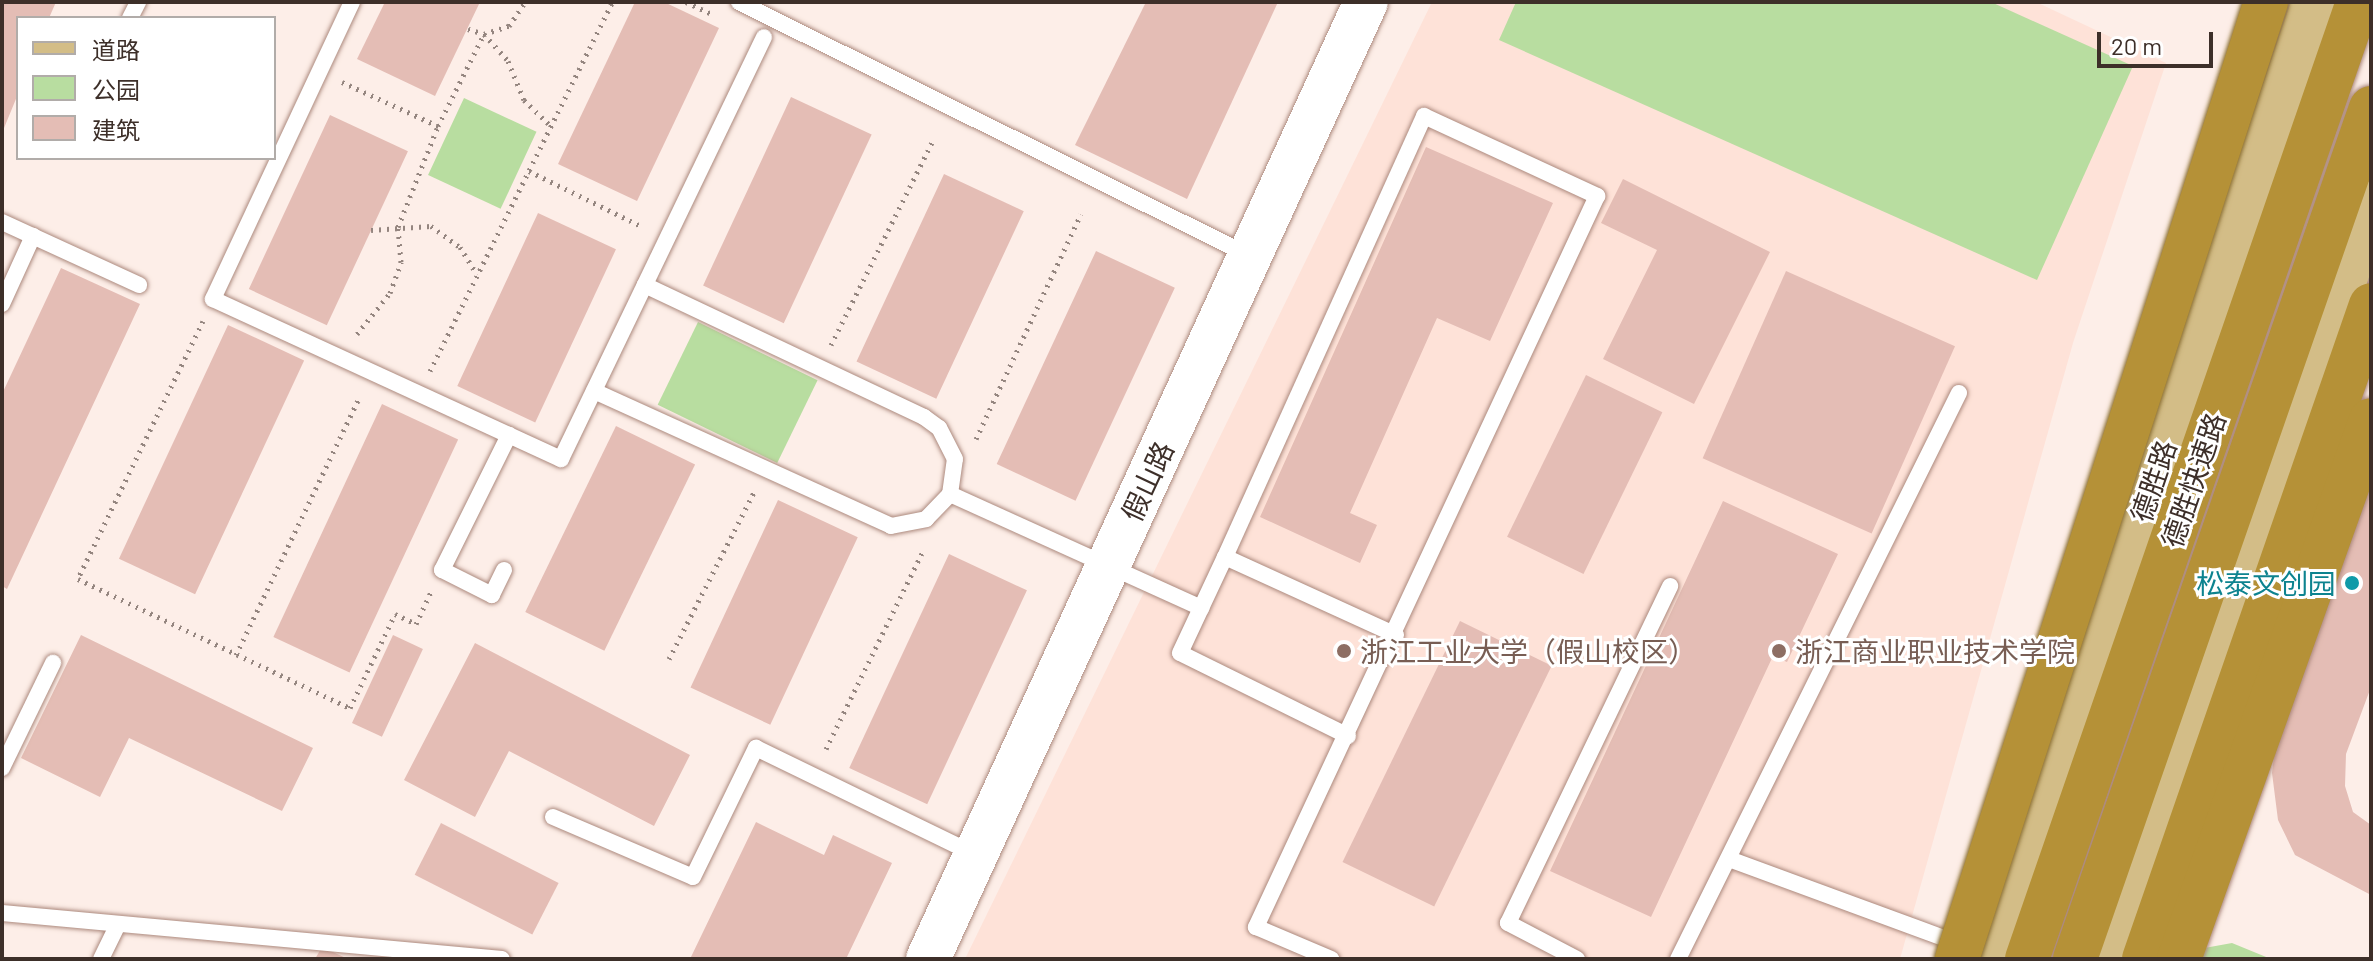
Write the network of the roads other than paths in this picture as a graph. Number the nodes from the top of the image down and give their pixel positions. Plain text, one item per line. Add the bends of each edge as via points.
1 (352, 2) edge
2 (739, 2) edge
3 (1366, 2) edge
4 (2233, 2) edge
5 (2266, 2) edge
6 (2314, 2) edge
7 (2358, 2) edge
8 (764, 37) dead end
9 (2371, 108) edge
10 (2371, 204) edge
11 (2, 222) edge
12 (33, 236) junction
13 (1250, 256) junction
14 (139, 285) dead end
15 (645, 285) junction
16 (2, 304) edge
17 (2371, 305) edge
18 (594, 391) junction
19 (1959, 393) dead end
20 (2371, 420) edge
21 (509, 435) junction
22 (950, 494) junction
23 (1225, 557) junction
24 (1107, 567) junction
25 (504, 570) dead end
26 (1670, 586) dead end
27 (1201, 608) junction
28 (1396, 635) junction
29 (53, 663) dead end
30 (1348, 736) junction
31 (2, 768) edge
32 (553, 817) dead end
33 (976, 854) junction
34 (1729, 859) junction
35 (2, 913) edge
36 (116, 928) junction
37 (276, 942) junction
38 (464, 955) edge
39 (1992, 958) edge
40 (101, 959) edge
41 (267, 959) edge
42 (502, 959) edge
43 (928, 959) edge
44 (1331, 959) edge
45 (1577, 959) edge
46 (1678, 959) edge
47 (1932, 959) edge
48 (2075, 959) edge
49 (2111, 959) edge
50 (2144, 959) edge
51 (2179, 959) edge

1 - 21 lane via 213,299
2 - 13 lane
3 - 13 street, 假山路
4 - 47 highway
5 - 39 highway, bridge
6 - 39 main road, 德胜路
7 - 39 highway, 德胜快速路
8 - 15 lane
9 - 48 highway, 德胜快速路
10 - 49 main road
11 - 12 lane
12 - 14 lane
12 - 16 lane
13 - 24 street, 假山路
15 - 18 lane
15 - 22 lane via 939,428 955,459
17 - 50 highway
18 - 21 lane via 561,459
18 - 22 lane via 891,526 926,519
19 - 34 lane
20 - 51 highway
21 - 25 lane via 442,570 492,595
22 - 24 lane
23 - 27 lane
23 - 28 lane
23 - 28 lane via 1424,116 1597,196
24 - 27 lane
24 - 33 street, 假山路
26 - 45 lane via 1508,923
27 - 30 lane via 1180,653
28 - 30 lane
29 - 31 lane
30 - 44 lane via 1256,927
32 - 33 lane via 693,877 756,748
33 - 43 street, 假山路
34 - 39 lane
34 - 46 lane
35 - 36 lane
36 - 37 lane
36 - 40 lane
37 - 38 lane
37 - 41 lane
38 - 42 lane

